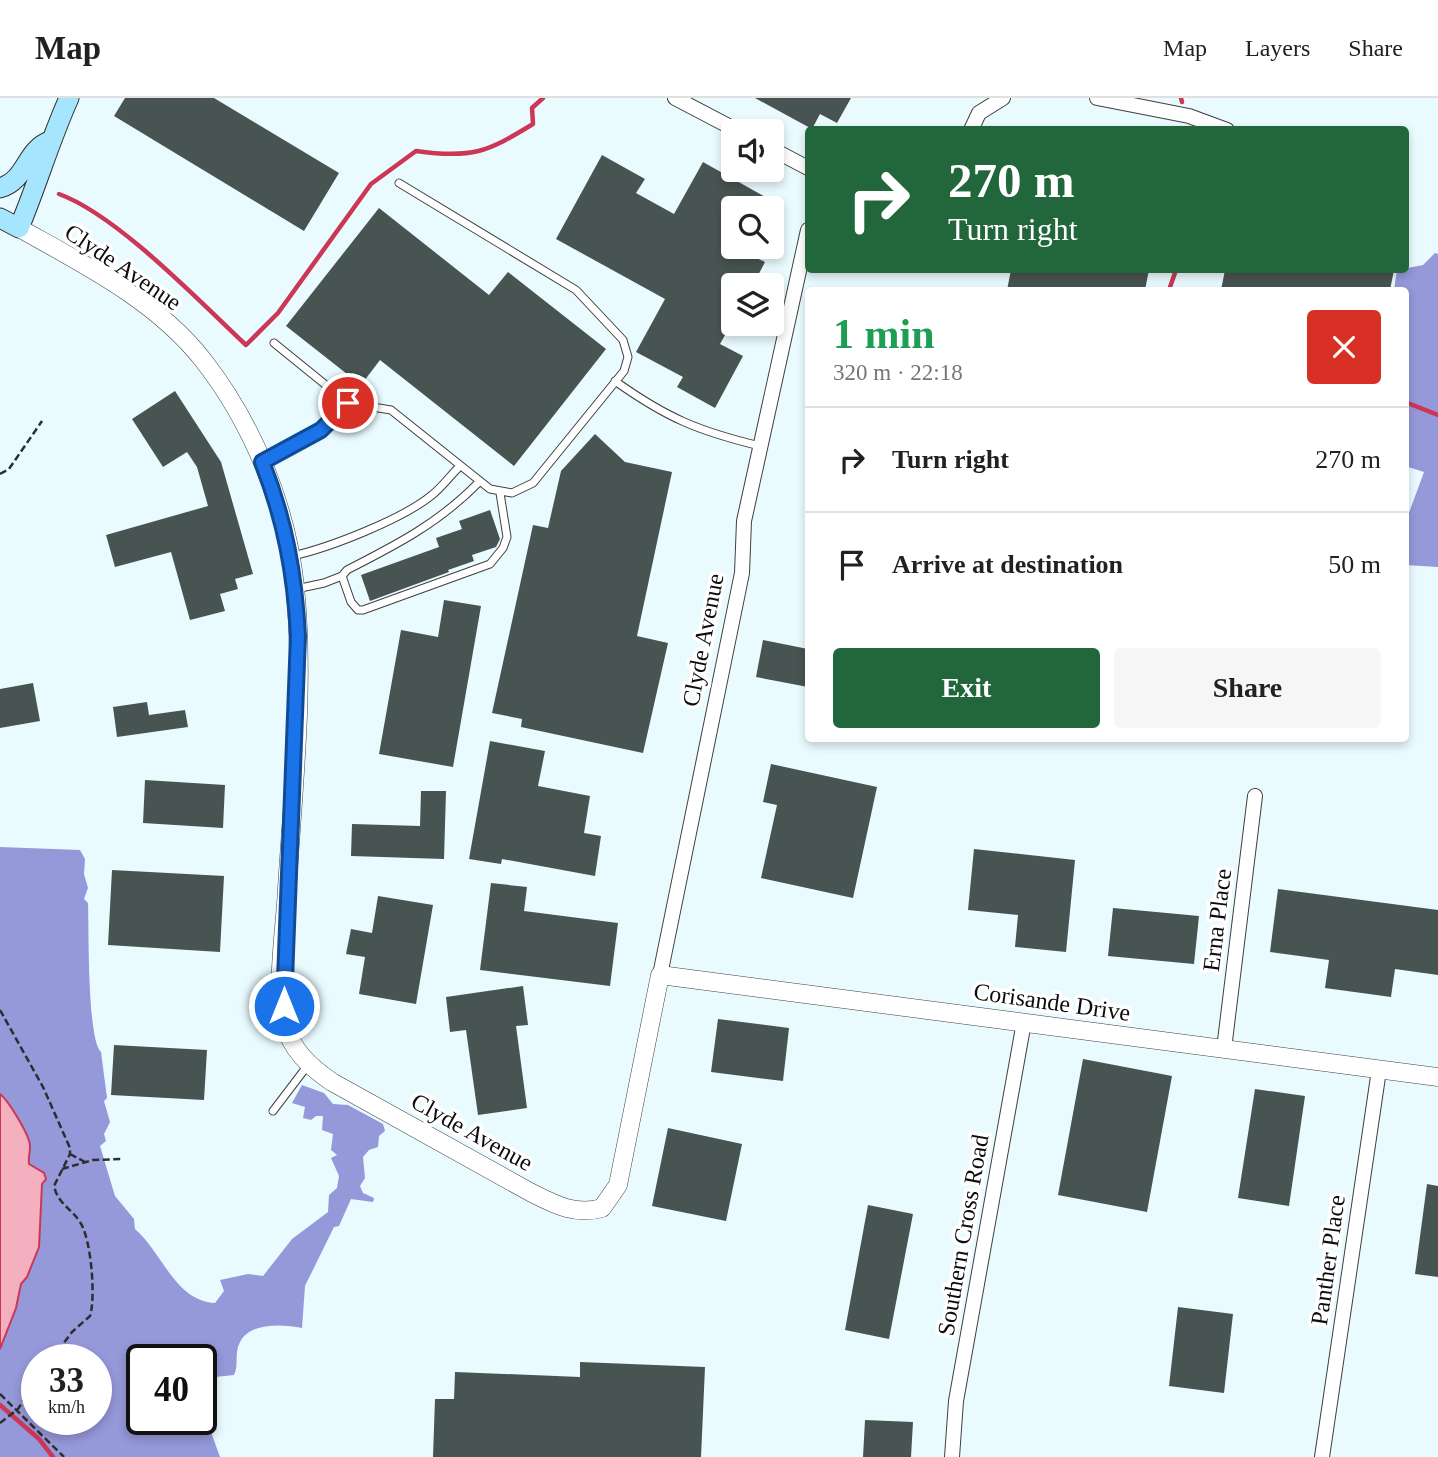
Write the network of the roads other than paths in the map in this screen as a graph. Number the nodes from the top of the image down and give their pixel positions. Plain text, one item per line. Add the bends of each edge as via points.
1 (69, 98) edge
2 (675, 98) edge
3 (1003, 98) edge
4 (1097, 98) edge
5 (721, 122) edge
6 (973, 126) edge
7 (1216, 126) edge
8 (50, 141) junction
9 (784, 155) edge
10 (805, 166) edge
11 (398, 183) dead end
12 (0, 188) edge
13 (0, 218) edge
14 (19, 228) junction
15 (805, 244) edge
16 (274, 343) dead end
17 (615, 381) junction
18 (348, 403) junction
19 (760, 446) junction
20 (262, 462) junction
21 (459, 467) junction
22 (478, 483) junction
23 (500, 493) junction
24 (291, 556) junction
25 (342, 576) junction
26 (296, 589) junction
27 (1255, 796) dead end
28 (660, 975) junction
29 (1024, 1023) junction
30 (1224, 1049) junction
31 (308, 1065) junction
32 (1379, 1070) junction
33 (1438, 1077) edge
34 (273, 1111) dead end
35 (952, 1457) edge
36 (1322, 1457) edge

1 - 8 main road
2 - 5 street
3 - 6 street via 979,113
4 - 7 street via 1189,116
8 - 12 main road via 33,151 17,180
8 - 14 main road
9 - 10 street
11 - 17 lane via 576,290 623,340 627,365
13 - 14 main road, Clyde Avenue
14 - 20 street, Clyde Avenue via 115,284 184,340 241,420
15 - 19 street, Clyde Avenue
16 - 18 lane
17 - 19 lane via 678,421
17 - 23 lane via 533,484
18 - 20 lane via 321,430
18 - 21 lane via 391,410
19 - 28 street, Clyde Avenue via 744,521 742,572
20 - 24 street, Clyde Avenue
21 - 22 lane
21 - 24 lane via 412,508
22 - 23 lane
22 - 25 lane via 430,525
23 - 25 lane via 507,537 497,557 480,569 363,610 351,602
24 - 26 street, Clyde Avenue
25 - 26 lane
26 - 31 street, Clyde Avenue via 298,685 283,990 284,1021
27 - 30 street, Erna Place
28 - 29 street, Corisande Drive
28 - 31 street, Clyde Avenue via 618,1185 602,1208 591,1211 559,1207
29 - 30 street, Corisande Drive
29 - 35 street, Southern Cross Road via 956,1401
30 - 32 street, Corisande Drive
31 - 34 lane
32 - 33 street, Corisande Drive
32 - 36 street, Panther Place

